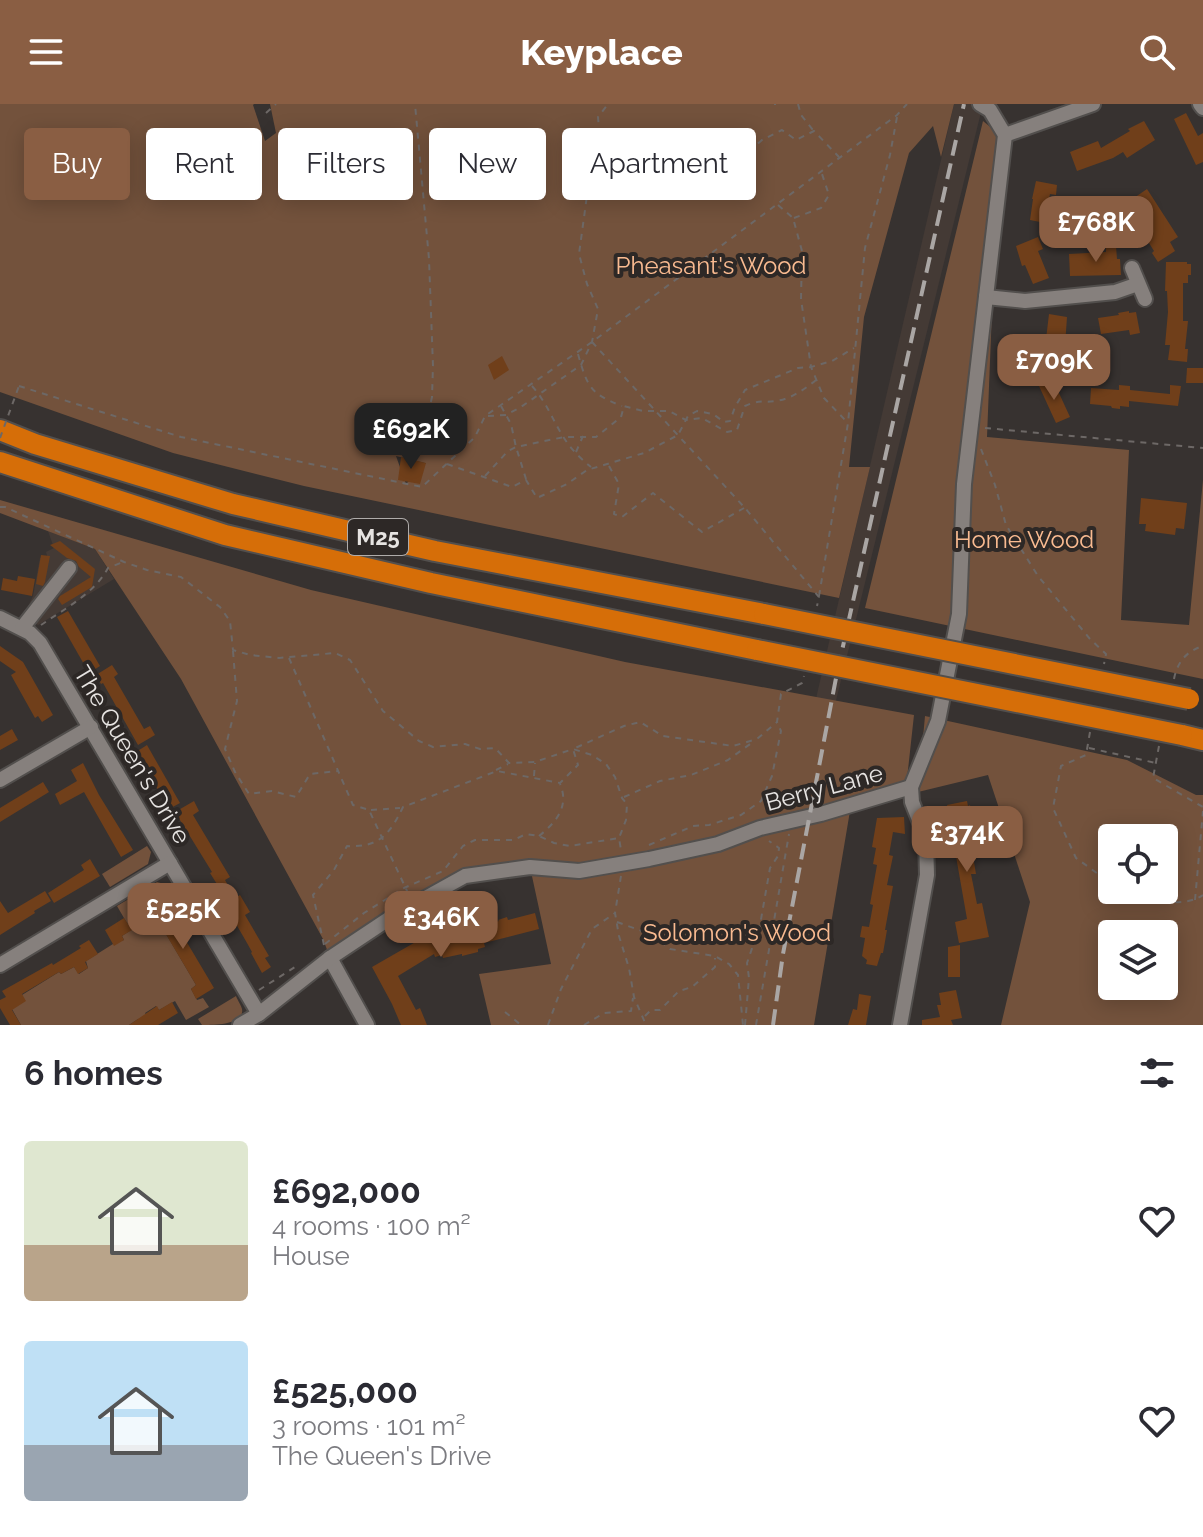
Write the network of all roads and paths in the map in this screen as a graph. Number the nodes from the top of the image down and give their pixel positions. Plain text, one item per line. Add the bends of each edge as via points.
1 (276, 104) edge
2 (415, 104) edge
3 (608, 104) edge
4 (798, 104) edge
5 (907, 104) edge
6 (980, 104) edge
7 (1093, 104) edge
8 (266, 113) dead end
9 (897, 115) junction
10 (599, 128) edge
11 (814, 131) junction
12 (1005, 135) junction
13 (756, 145) edge
14 (839, 158) junction
15 (821, 171) junction
16 (586, 200) edge
17 (777, 204) junction
18 (793, 218) junction
19 (1132, 268) dead end
20 (1138, 284) junction
21 (986, 297) junction
22 (1145, 299) dead end
23 (592, 342) junction
24 (855, 347) junction
25 (578, 352) junction
26 (581, 365) junction
27 (811, 367) junction
28 (816, 380) junction
29 (531, 385) junction
30 (539, 393) junction
31 (501, 405) junction
32 (624, 406) junction
33 (656, 411) junction
34 (506, 415) junction
35 (485, 416) junction
36 (686, 420) junction
37 (848, 423) junction
38 (0, 430) edge
39 (975, 434) junction
40 (678, 435) junction
41 (583, 436) junction
42 (564, 437) junction
43 (0, 438) edge
44 (411, 445) dead end
45 (516, 447) junction
46 (1203, 448) edge
47 (576, 453) junction
48 (0, 462) edge
49 (447, 464) junction
50 (608, 464) junction
51 (592, 468) junction
52 (485, 477) junction
53 (526, 480) junction
54 (0, 507) edge
55 (745, 508) junction
56 (124, 562) junction
57 (69, 568) dead end
58 (819, 597) junction
59 (816, 611) dead end
60 (0, 618) edge
61 (26, 630) junction
62 (1203, 646) edge
63 (233, 650) junction
64 (288, 657) junction
65 (805, 669) dead end
66 (1102, 672) dead end
67 (1173, 686) dead end
68 (1196, 701) edge
69 (777, 722) junction
70 (91, 727) junction
71 (1090, 733) dead end
72 (757, 739) junction
73 (1203, 740) edge
74 (1159, 747) dead end
75 (1087, 748) junction
76 (573, 749) junction
77 (535, 762) junction
78 (509, 763) junction
79 (1156, 763) junction
80 (339, 771) junction
81 (493, 772) junction
82 (533, 778) junction
83 (0, 780) edge
84 (560, 783) junction
85 (911, 787) junction
86 (622, 798) junction
87 (403, 807) junction
88 (1203, 809) edge
89 (369, 810) junction
90 (791, 821) junction
91 (539, 836) dead end
92 (762, 836) dead end
93 (384, 838) junction
94 (650, 844) dead end
95 (170, 863) junction
96 (623, 864) junction
97 (1098, 874) edge
98 (1203, 895) edge
99 (1195, 900) junction
100 (1178, 901) edge
101 (415, 903) junction
102 (615, 913) junction
103 (617, 922) junction
104 (715, 956) junction
105 (330, 958) junction
106 (0, 965) edge
107 (634, 997) junction
108 (505, 1012) dead end
109 (259, 1014) junction
110 (643, 1018) junction
111 (240, 1025) edge
112 (367, 1025) edge
113 (521, 1025) edge
114 (548, 1025) edge
115 (584, 1025) edge
116 (646, 1025) edge
117 (744, 1025) edge
118 (756, 1025) edge
119 (900, 1025) edge

1 - 8 path
2 - 44 path via 433,366 427,419
3 - 10 path via 598,117
4 - 11 path
5 - 9 path
6 - 12 street via 990,110
7 - 12 street
9 - 14 path
9 - 24 path via 865,248
11 - 13 path via 796,140 782,130
11 - 14 path
12 - 21 street, Berry Lane
14 - 15 path
15 - 17 path
15 - 18 path via 829,195 821,208
16 - 23 path via 579,254 598,309
17 - 18 path
17 - 23 path
18 - 27 path via 802,251 801,299
19 - 20 street
20 - 21 street via 1115,292 1025,301
20 - 22 street
21 - 39 street, Berry Lane
23 - 25 path
23 - 26 path
23 - 33 path
24 - 27 path
24 - 37 path
25 - 26 path
25 - 29 path
26 - 30 path
26 - 32 path via 600,398
27 - 28 path
27 - 36 path via 745,390 730,421 697,411
28 - 36 path via 778,401 756,400 745,406 737,430 727,432 702,418
28 - 37 path via 824,398
29 - 30 path
29 - 31 path
30 - 34 path
30 - 42 path
31 - 34 path
31 - 35 path
32 - 33 path
32 - 41 path via 621,417 596,437
33 - 36 path
33 - 40 path
34 - 35 path
34 - 45 path
35 - 49 path via 475,437
36 - 40 path
37 - 58 path
38 - 68 highway, M25, bridge via 233,504 435,551
39 - 46 path
39 - 66 path via 1006,525 1038,576 1106,654
39 - 85 street, Berry Lane via 964,484 959,614 938,721
40 - 50 path
40 - 55 path
41 - 42 path
41 - 47 path
42 - 45 path
42 - 47 path
43 - 49 path, bridge via 19,386 181,437 422,487
45 - 52 path
45 - 53 path
47 - 51 path
48 - 73 highway, M25, bridge via 225,535 431,583
49 - 52 path
50 - 51 path
50 - 55 path via 619,484 614,514 622,517 653,493 702,532
51 - 53 path via 537,498
52 - 53 path via 512,487
54 - 56 path
55 - 58 path
56 - 61 path via 108,568 89,591
56 - 63 path via 181,577 220,607 230,621
57 - 61 street
58 - 59 path
60 - 61 street, The Queen's Drive
61 - 70 street, The Queen's Drive via 40,643
62 - 67 path via 1177,666
63 - 64 path
63 - 80 path via 237,701 225,749 249,794 272,791 296,797 310,774
64 - 78 path via 335,653 350,660 383,711 419,741 433,747 495,748
64 - 80 path
65 - 69 path via 802,683 781,694
69 - 72 path
69 - 94 path via 781,731 772,776 761,801 741,815 693,826
70 - 83 street
70 - 95 street, The Queen's Drive
71 - 75 path
72 - 76 path via 733,746 663,736 640,722
72 - 86 path via 728,760
74 - 79 path
75 - 79 path
75 - 97 path via 1086,755 1061,766 1053,808 1076,858
76 - 77 path
76 - 84 path via 578,765
76 - 86 path via 606,764
77 - 78 path
77 - 82 path
78 - 81 path
79 - 88 path via 1153,778
80 - 89 path via 353,805
81 - 82 path
81 - 87 path
82 - 84 path
84 - 91 path via 562,806
85 - 90 street, Berry Lane
85 - 119 street via 926,840 927,875
86 - 96 path via 627,804 619,838
87 - 89 path
87 - 93 path
88 - 99 path
89 - 93 path
90 - 96 street, Berry Lane via 718,844
90 - 118 path
92 - 117 path via 779,848 747,963
93 - 101 path
93 - 105 path via 362,847 347,846 313,895
95 - 106 street
95 - 109 street, The Queen's Drive
96 - 101 street, Berry Lane via 579,871 530,867 465,876
96 - 102 path
98 - 99 path
99 - 100 path
101 - 105 street, Berry Lane
102 - 103 path
102 - 114 path via 592,929
103 - 104 path via 653,935 670,949
103 - 107 path
104 - 110 path via 715,967 704,977
104 - 117 path via 738,975
105 - 109 street, Berry Lane
105 - 112 street
107 - 110 path
107 - 115 path via 631,1011 604,1013
108 - 113 path
109 - 111 street, Berry Lane
110 - 116 path

